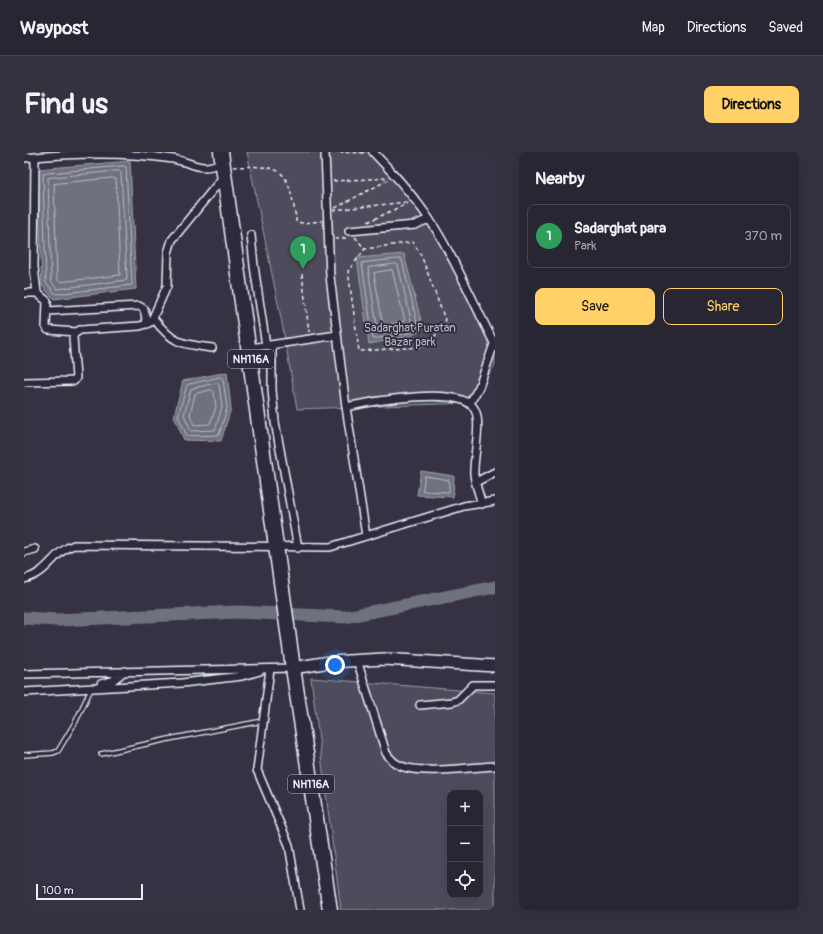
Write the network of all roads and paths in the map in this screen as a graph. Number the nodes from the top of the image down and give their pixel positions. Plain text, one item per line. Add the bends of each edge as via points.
1 (325, 152) edge
2 (371, 152) edge
3 (35, 157) junction
4 (24, 158) edge
5 (223, 164) edge
6 (327, 181) junction
7 (429, 219) junction
8 (325, 221) dead end
9 (363, 224) dead end
10 (349, 231) junction
11 (251, 235) dead end
12 (329, 239) junction
13 (365, 249) junction
14 (302, 274) dead end
15 (24, 293) edge
16 (37, 293) junction
17 (47, 311) junction
18 (154, 319) junction
19 (147, 324) junction
20 (77, 332) junction
21 (337, 335) junction
22 (307, 340) junction
23 (495, 345) edge
24 (269, 346) junction
25 (212, 348) dead end
26 (250, 348) junction
27 (24, 382) edge
28 (470, 403) junction
29 (346, 407) junction
30 (495, 472) edge
31 (476, 482) junction
32 (495, 501) edge
33 (482, 504) junction
34 (366, 536) junction
35 (276, 546) junction
36 (298, 548) junction
37 (35, 549) dead end
38 (24, 552) edge
39 (24, 579) edge
40 (357, 660) junction
41 (292, 663) junction
42 (495, 666) edge
43 (267, 669) junction
44 (125, 671) junction
45 (24, 674) edge
46 (495, 685) edge
47 (88, 689) junction
48 (24, 692) edge
49 (420, 705) dead end
50 (262, 721) junction
51 (101, 754) dead end
52 (24, 755) edge
53 (495, 766) edge
54 (300, 910) edge
55 (330, 910) edge

1 - 2 path
1 - 6 street
2 - 7 street via 409,192
3 - 4 street
3 - 5 street via 110,153 152,156 206,168
3 - 16 street via 34,267
5 - 8 path via 275,169 290,185 296,222
5 - 18 street via 172,240 168,253 167,286
5 - 26 highway, NH116A
6 - 9 path via 391,178 329,210 412,201
6 - 12 street
7 - 10 street via 414,225
7 - 23 street via 452,256
10 - 12 path via 347,238
10 - 13 path
11 - 24 street via 254,266
12 - 21 street via 330,276
13 - 13 path via 348,271 359,351 422,347 447,325 421,255 413,242
14 - 22 path via 309,334
15 - 16 street
16 - 17 street via 47,302
17 - 19 street via 139,306 144,309
17 - 20 street via 48,330
18 - 19 street
18 - 25 street via 175,341
19 - 20 street
20 - 27 street via 73,337 76,378 74,381
21 - 22 street
21 - 29 street
22 - 24 street
23 - 28 street via 480,387
24 - 26 street
24 - 36 street via 275,422
26 - 35 highway, NH116A
28 - 29 street via 461,398 404,397
28 - 31 street via 477,420 474,473
29 - 34 street
30 - 31 street
31 - 33 street
32 - 33 street
33 - 34 street via 464,506
34 - 36 street via 330,547
35 - 36 street
35 - 39 street via 74,545 62,552 39,574
35 - 41 highway, NH116A
37 - 38 street
40 - 41 street
40 - 42 street via 384,659
40 - 53 street via 386,753 396,764 406,768 427,770
41 - 43 street
41 - 55 highway, NH116A
43 - 44 street
43 - 47 street via 242,676 182,684
43 - 50 street
44 - 45 street
44 - 47 street via 112,681
46 - 49 street via 473,685 458,700
47 - 48 street
47 - 52 lane via 76,721 58,751
50 - 51 lane via 169,738
50 - 54 street via 257,770 289,845

